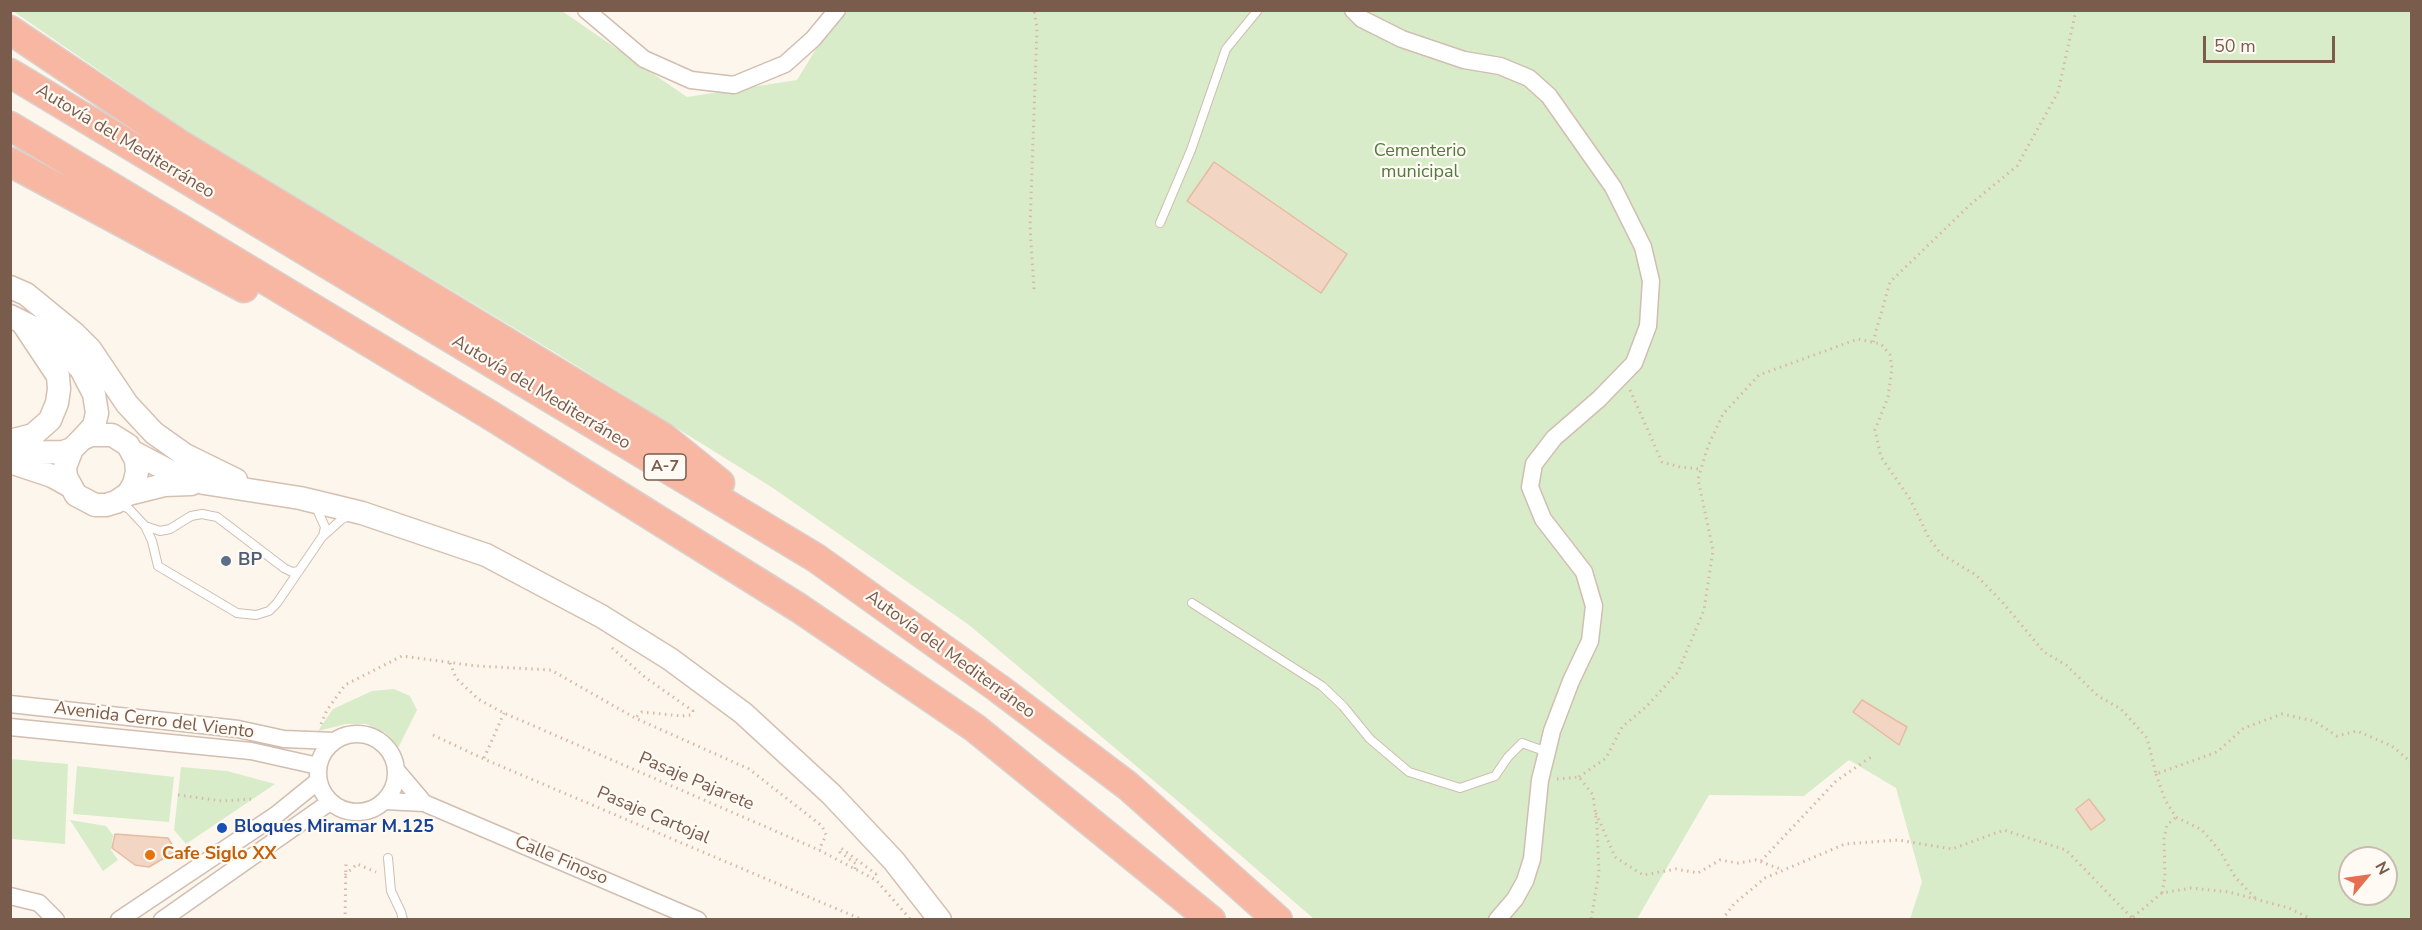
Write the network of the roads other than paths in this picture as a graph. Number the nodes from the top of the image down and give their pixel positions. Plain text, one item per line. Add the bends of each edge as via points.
1 (586, 10) edge
2 (837, 10) edge
3 (1258, 10) edge
4 (1353, 10) edge
5 (10, 30) edge
6 (10, 73) edge
7 (10, 126) edge
8 (10, 162) edge
9 (1160, 224) dead end
10 (10, 287) edge
11 (17, 320) edge
12 (99, 364) junction
13 (490, 415) junction
14 (10, 441) edge
15 (77, 444) junction
16 (130, 448) junction
17 (10, 453) edge
18 (10, 462) edge
19 (204, 483) junction
20 (70, 486) junction
21 (263, 490) junction
22 (122, 498) junction
23 (311, 500) junction
24 (362, 513) junction
25 (145, 526) junction
26 (322, 537) junction
27 (816, 558) junction
28 (299, 571) junction
29 (1191, 603) dead end
30 (10, 704) edge
31 (10, 727) edge
32 (334, 741) junction
33 (1547, 752) junction
34 (396, 770) junction
35 (318, 774) junction
36 (385, 801) junction
37 (330, 802) junction
38 (424, 803) junction
39 (388, 858) dead end
40 (10, 896) edge
41 (56, 920) edge
42 (119, 920) edge
43 (162, 920) edge
44 (403, 920) edge
45 (698, 920) edge
46 (940, 920) edge
47 (1211, 920) edge
48 (1278, 920) edge
49 (1497, 920) edge

1 - 2 street via 644,59 690,80 734,85 785,64
3 - 9 lane via 1226,49
4 - 33 street via 1362,19 1402,39 1529,78 1549,96 1613,187 1642,247 1651,281 1648,326 1634,363 1554,438 1534,464 1530,487 1543,519 1584,572 1594,606 1590,641 1571,681
5 - 27 highway via 181,145 663,437
6 - 27 highway, Autovía del Mediterráneo / A-7
7 - 13 highway, A-7
8 - 13 highway via 231,281 364,360
10 - 12 street via 56,316 90,349
11 - 14 street via 58,376 59,389 50,420 33,435
11 - 15 street via 50,336 69,354 94,394 97,413 93,426
12 - 16 street
12 - 21 street via 127,404 154,433 185,454
13 - 47 highway, A-7 via 799,608 975,728
15 - 16 street via 102,433
15 - 17 street via 46,453
15 - 20 street via 66,467
16 - 19 street via 175,474
16 - 22 street via 137,472 134,484
18 - 20 street
19 - 21 street
19 - 22 street via 164,485
20 - 22 street via 76,495 95,505
21 - 23 street
22 - 25 lane
23 - 24 street
23 - 26 lane via 322,516
24 - 26 lane via 342,519
24 - 46 street via 486,555 601,616 670,659 743,713 831,794 894,861
25 - 28 lane via 160,531 191,516 217,517 284,568
25 - 28 lane via 158,566 237,614 256,615 268,610
26 - 28 lane
27 - 48 highway, Autovía del Mediterráneo / A-7 via 999,688 1128,786
29 - 33 lane via 1322,686 1370,739 1409,772 1460,788 1495,776 1522,743
30 - 32 street, Avenida Cerro del Viento via 238,729 284,740
31 - 35 street, Avenida Cerro del Viento via 251,751
32 - 34 street via 356,734 378,741 387,748
32 - 35 street via 321,757
33 - 49 street via 1525,881
34 - 36 street via 392,791
34 - 38 street, Calle Finoso
35 - 37 street
35 - 42 street via 276,815
36 - 37 street via 358,812 340,809
36 - 38 street, Calle Finoso
37 - 43 street
38 - 45 street, Calle Finoso
39 - 44 lane via 391,891
40 - 41 street via 39,903

